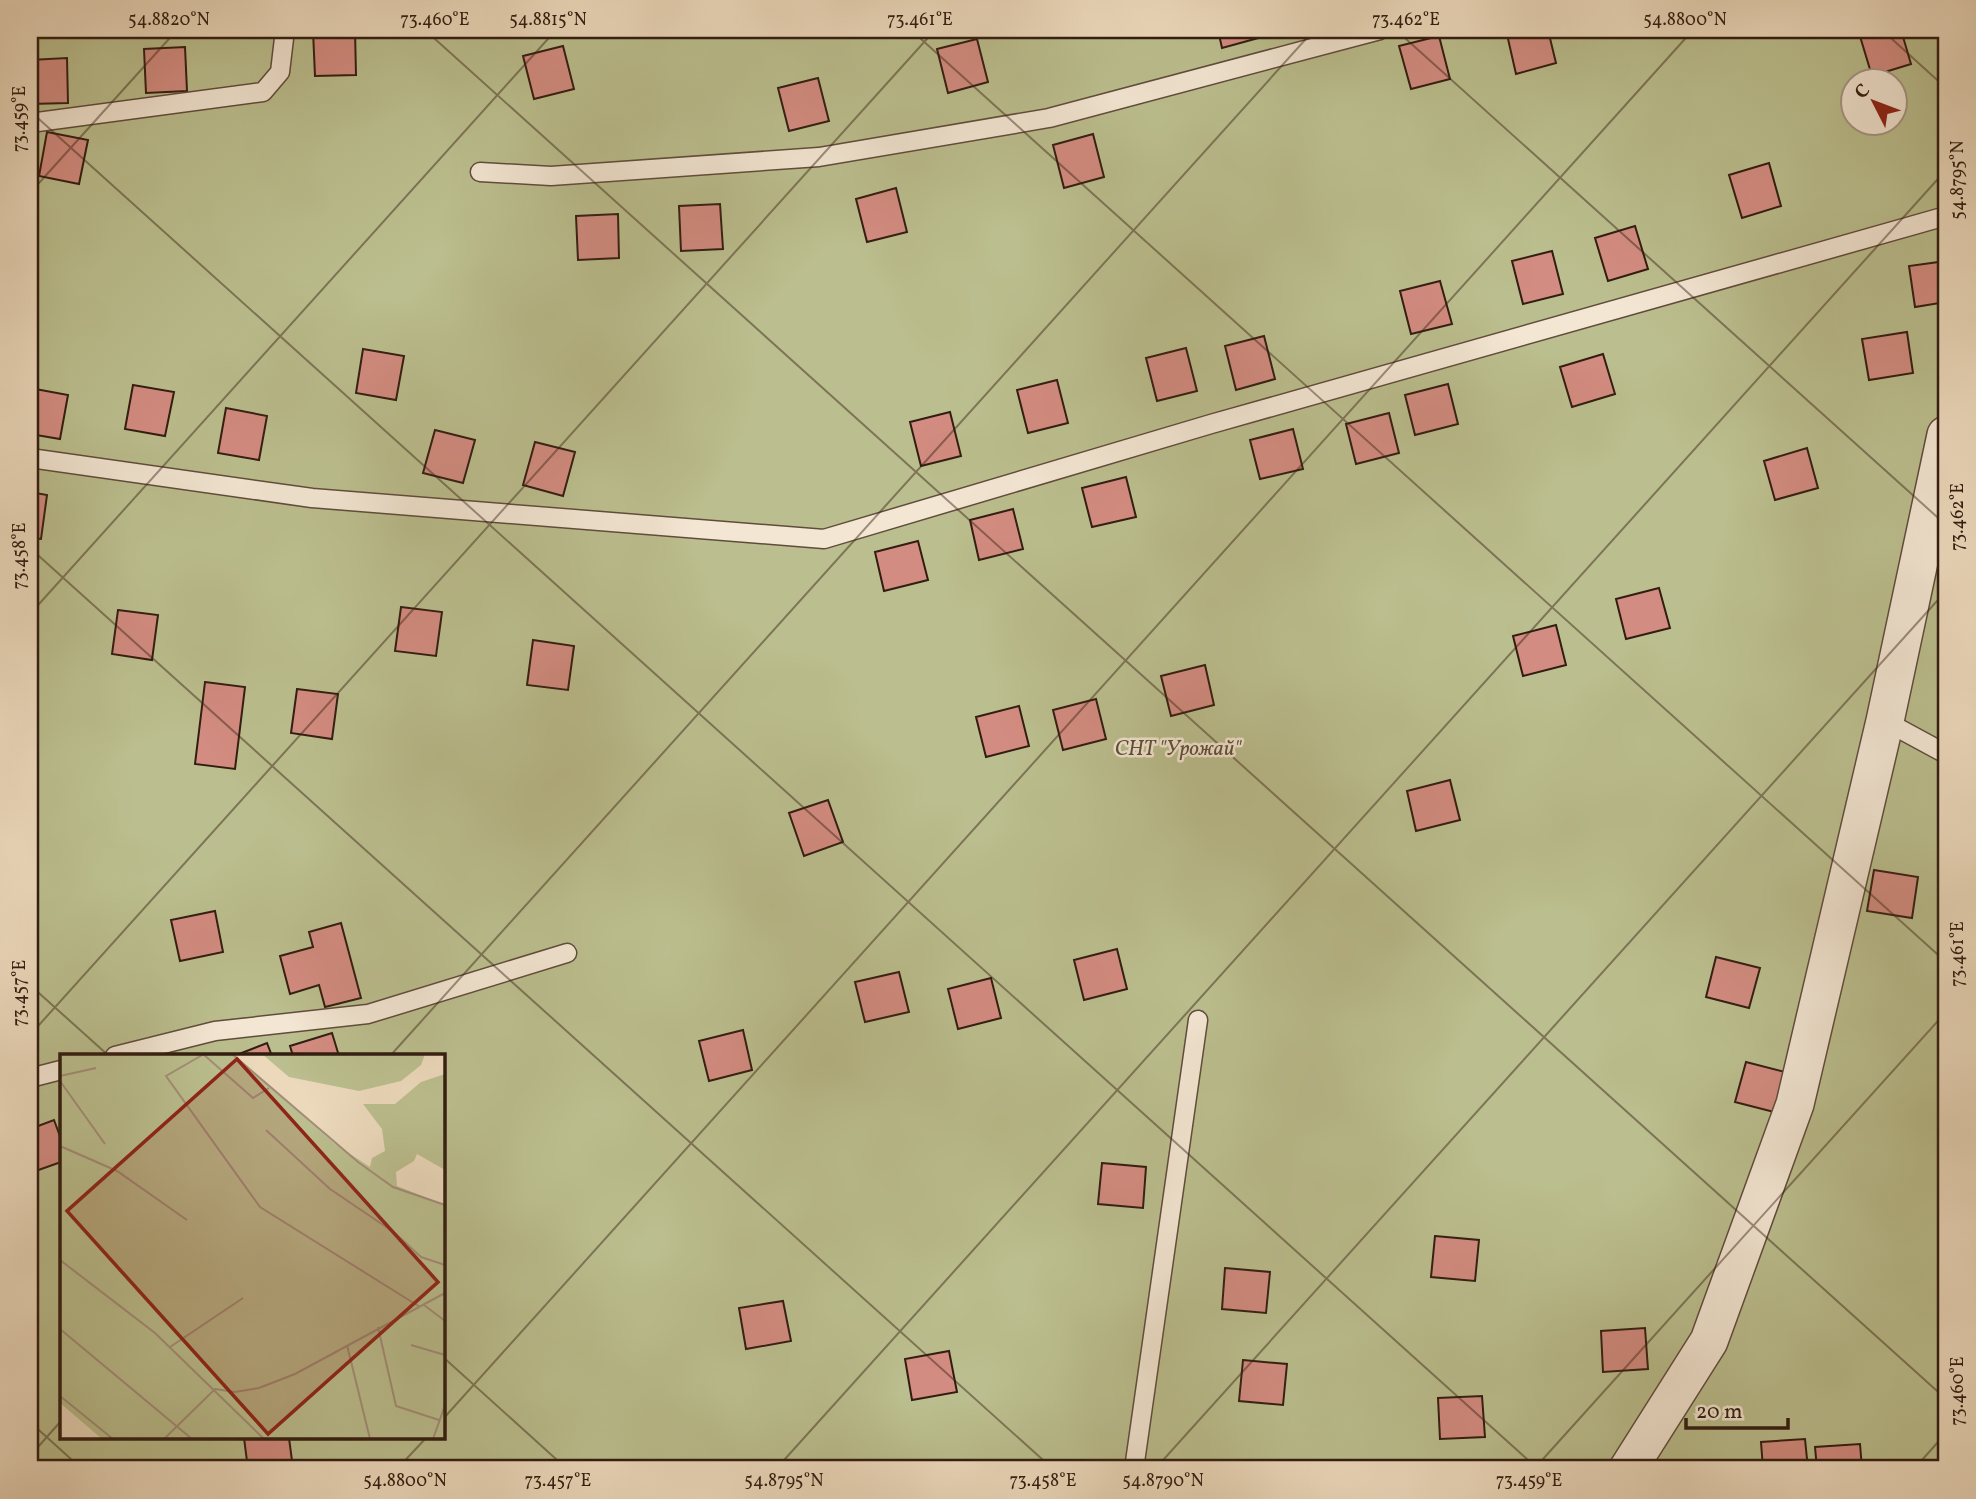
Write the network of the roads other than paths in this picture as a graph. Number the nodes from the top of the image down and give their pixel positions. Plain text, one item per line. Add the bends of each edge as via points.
1 (285, 30) edge
2 (1380, 30) edge
3 (30, 123) edge
4 (480, 172) dead end
5 (1946, 215) edge
6 (1946, 435) edge
7 (30, 458) edge
8 (1940, 493) edge
9 (1885, 721) junction
10 (1946, 754) edge
11 (567, 953) dead end
12 (1198, 1020) dead end
13 (123, 1054) edge
14 (60, 1070) edge
15 (30, 1077) edge
16 (1134, 1469) edge
17 (1628, 1469) edge

1 - 3 lane via 280,72 263,92
2 - 4 lane via 1049,118 818,158 551,176
5 - 7 lane via 824,539 312,498
6 - 8 street
8 - 9 street
9 - 10 lane
9 - 17 street via 1795,1104 1709,1341
11 - 13 lane via 368,1014 215,1031
12 - 16 lane
14 - 15 lane

